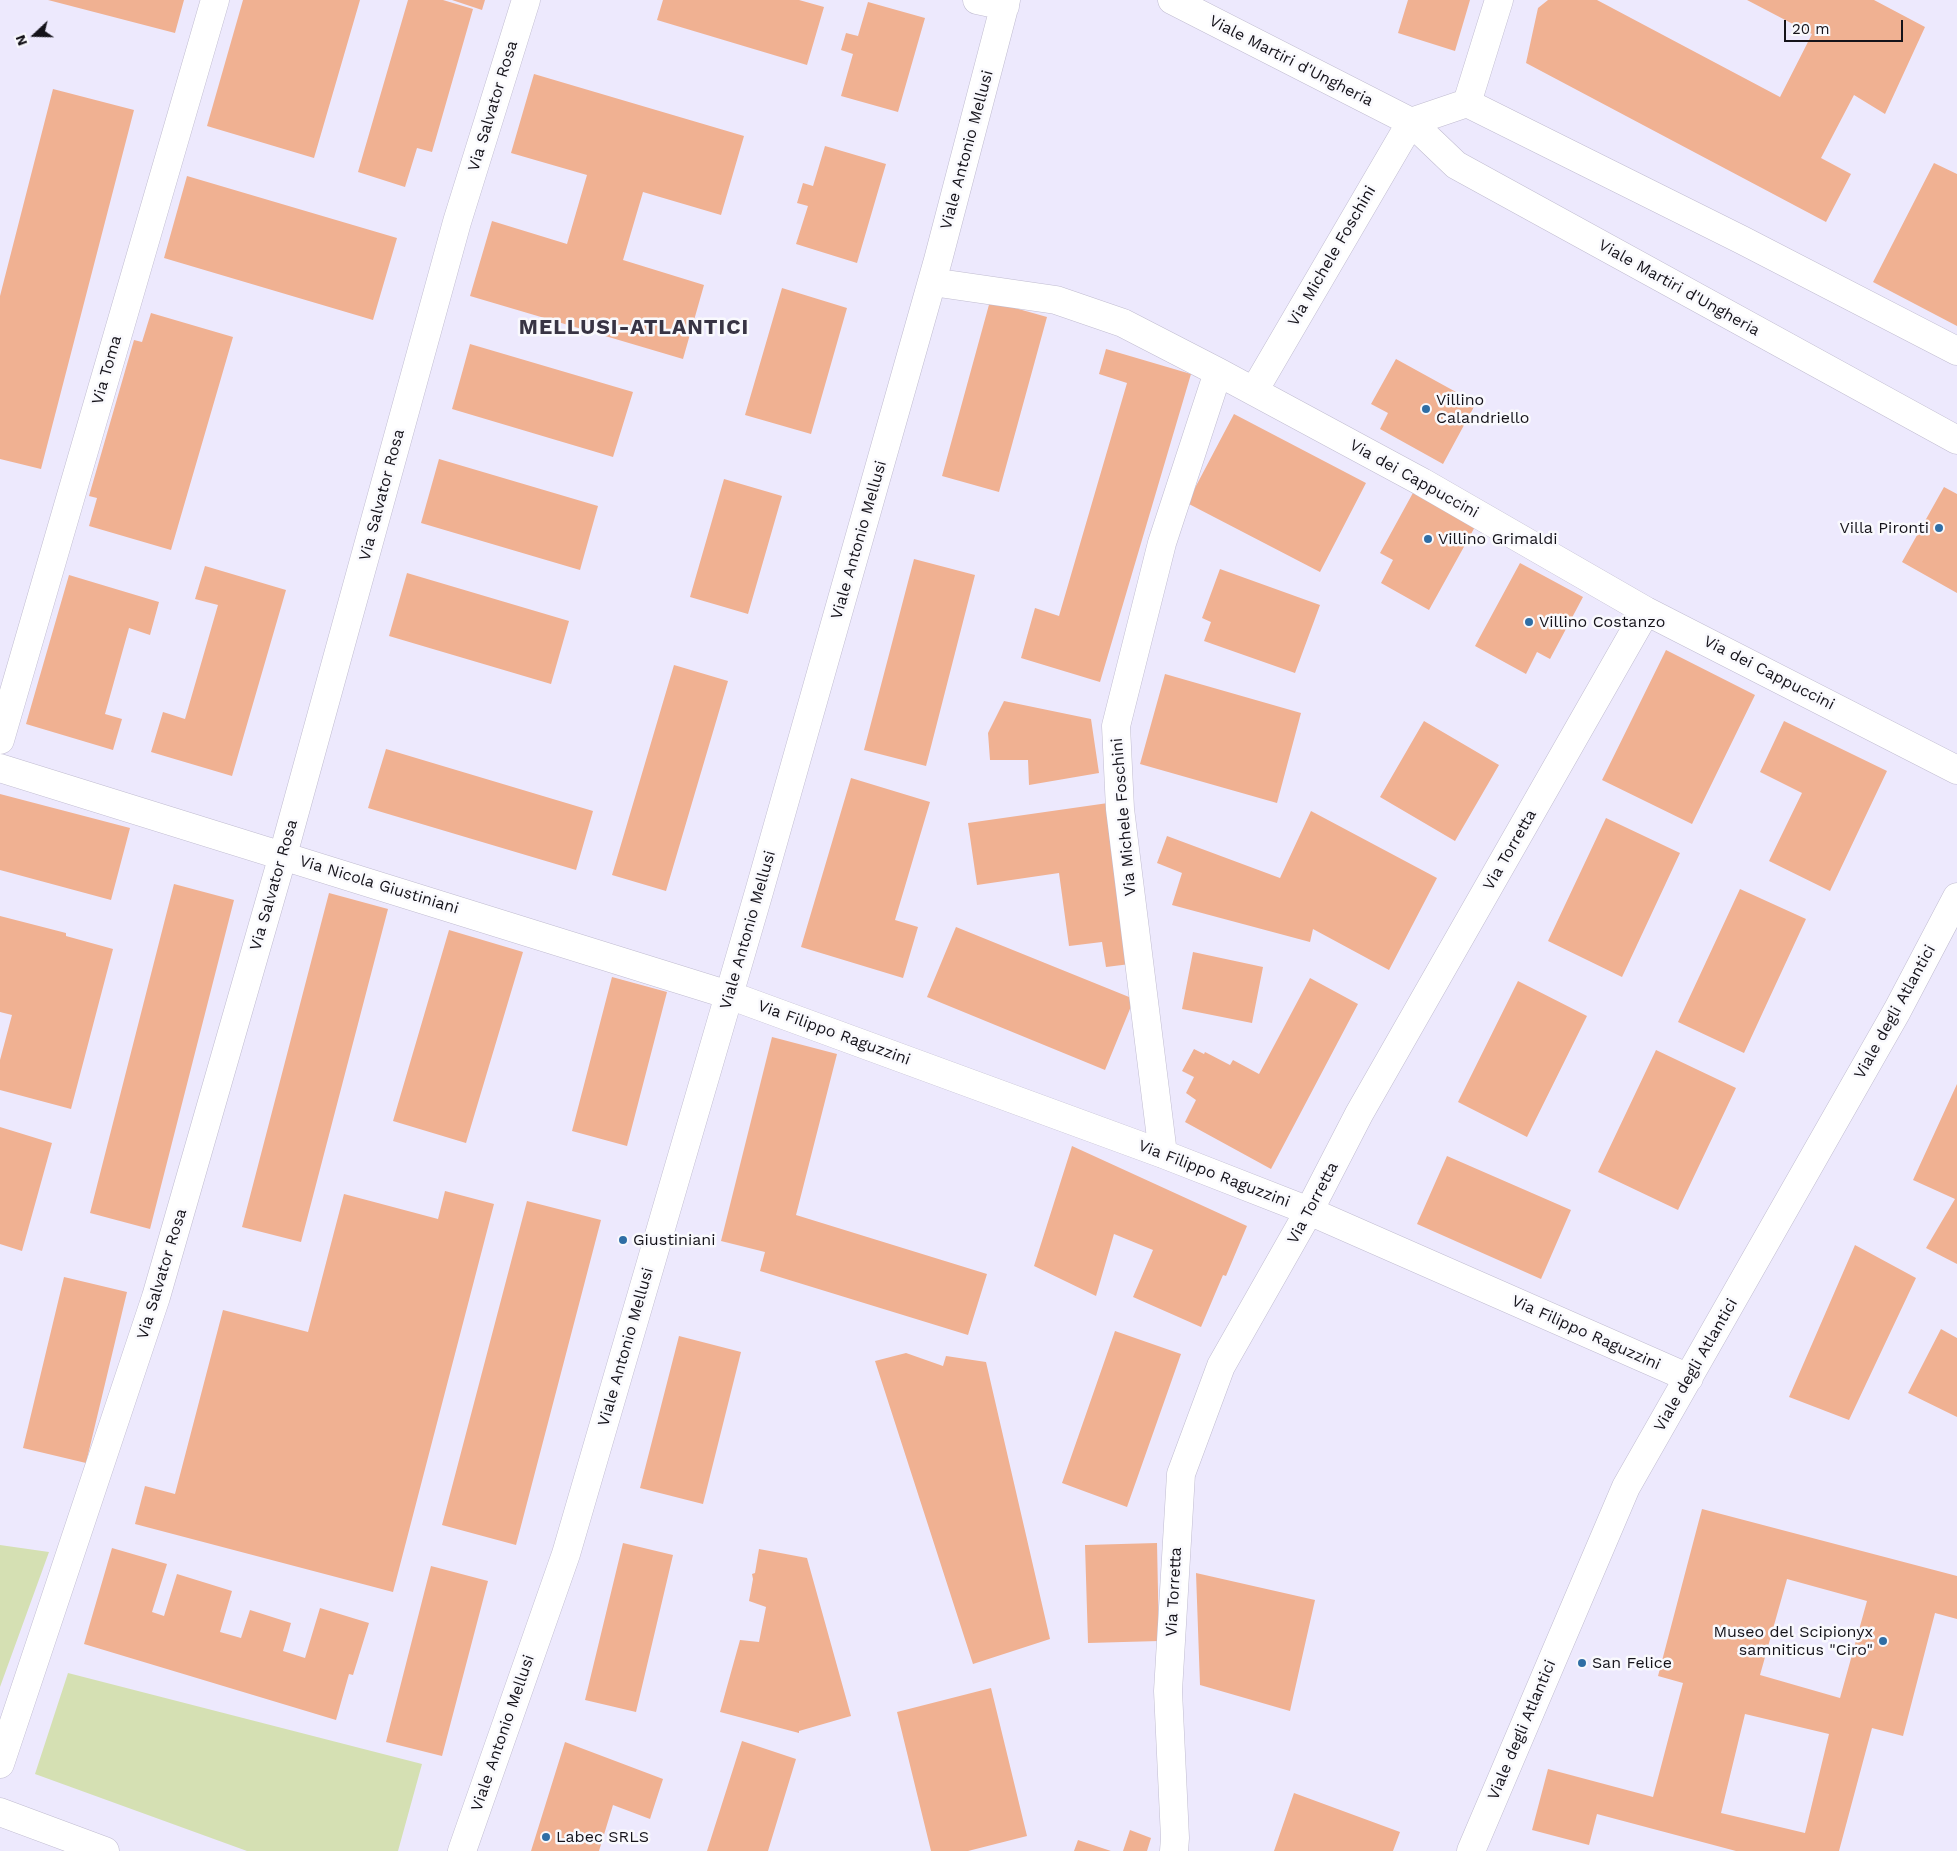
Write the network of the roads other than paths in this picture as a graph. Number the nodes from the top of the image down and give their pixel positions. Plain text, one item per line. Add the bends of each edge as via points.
1 (215, 0) edge
2 (526, 0) edge
3 (977, 0) edge
4 (1172, 0) edge
5 (1499, 0) edge
6 (1005, 3) edge
7 (1467, 103) junction
8 (1411, 122) junction
9 (932, 282) junction
10 (1957, 351) edge
11 (1218, 372) junction
12 (1254, 391) junction
13 (1957, 440) edge
14 (1646, 611) junction
15 (0, 740) edge
16 (0, 768) edge
17 (1957, 770) edge
18 (283, 855) junction
19 (1957, 897) edge
20 (729, 995) junction
21 (1162, 1154) junction
22 (1309, 1211) junction
23 (1689, 1378) junction
24 (0, 1764) edge
25 (0, 1812) edge
26 (105, 1851) edge
27 (462, 1851) edge
28 (1174, 1851) edge
29 (1471, 1851) edge

1 - 15 street, Via Toma
2 - 18 street, Via Salvator Rosa via 457,222
3 - 6 street
4 - 8 street, Viale Martiri d'Ungheria
5 - 7 street
6 - 9 street, Viale Antonio Mellusi
7 - 8 street
7 - 10 street
8 - 12 street, Via Michele Foschini
8 - 13 street, Viale Martiri d'Ungheria via 1456,165
9 - 11 street, Via dei Cappuccini via 1056,300 1123,324
9 - 20 street, Viale Antonio Mellusi
11 - 12 street, Via dei Cappuccini
11 - 21 street, Via Michele Foschini via 1162,543 1116,726 1120,809
12 - 14 street, Via dei Cappuccini via 1422,482
14 - 17 street, Via dei Cappuccini
14 - 22 street, Via Torretta via 1360,1114
16 - 18 street, Via Nicola Giustiniani
18 - 20 street, Via Nicola Giustiniani
18 - 24 street, Via Salvator Rosa via 156,1297
19 - 23 street, Viale degli Atlantici via 1892,1020
20 - 21 street, Via Filippo Raguzzini
20 - 27 street, Viale Antonio Mellusi via 566,1554
21 - 22 street, Via Filippo Raguzzini
22 - 23 street, Via Filippo Raguzzini
22 - 28 street, Via Torretta via 1221,1366 1181,1474 1168,1691
23 - 29 street, Viale degli Atlantici via 1626,1486
25 - 26 street

